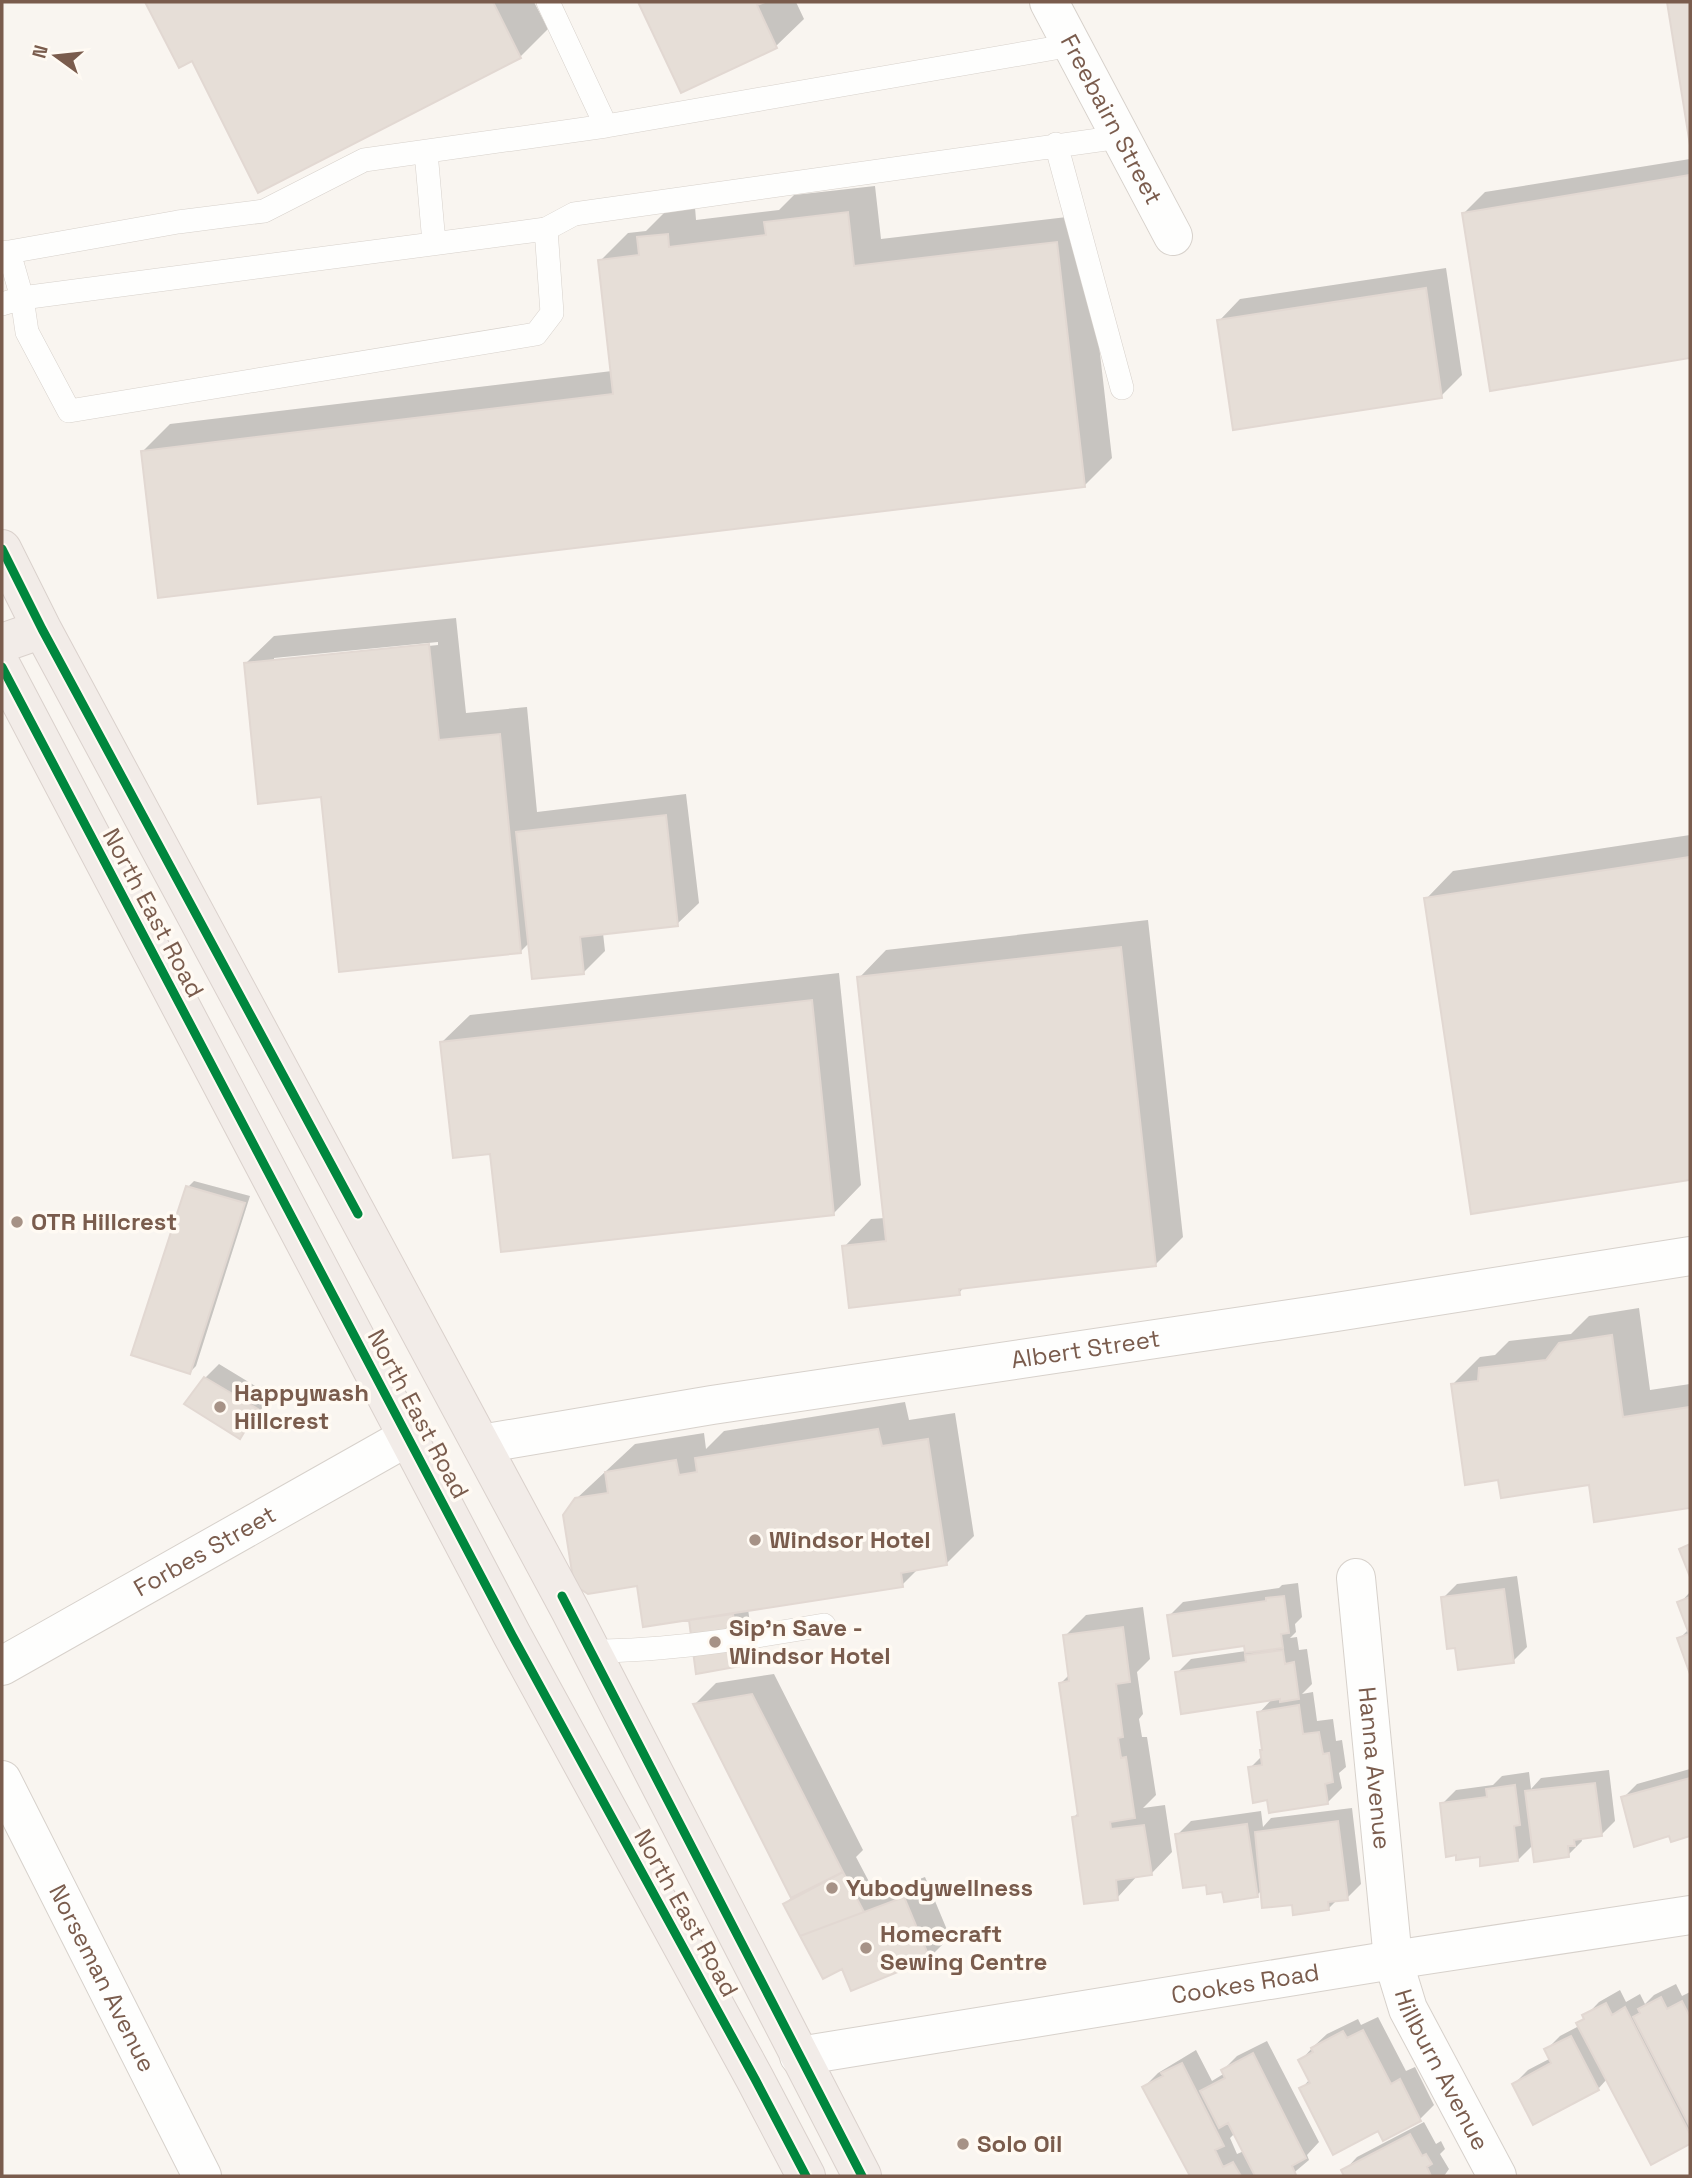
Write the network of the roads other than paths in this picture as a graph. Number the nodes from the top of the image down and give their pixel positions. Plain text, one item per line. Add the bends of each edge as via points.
1 (548, 2) edge
2 (1049, 2) edge
3 (1072, 45) junction
4 (606, 125) junction
5 (1120, 137) junction
6 (1056, 144) junction
7 (426, 152) junction
8 (546, 229) junction
9 (1173, 236) dead end
10 (434, 243) junction
11 (6, 252) edge
12 (12, 301) edge
13 (1122, 388) dead end
14 (2, 549) edge
15 (42, 629) junction
16 (2, 643) edge
17 (2, 667) edge
18 (1690, 1256) edge
19 (461, 1408) junction
20 (409, 1436) junction
21 (481, 1444) junction
22 (426, 1472) junction
23 (1356, 1578) dead end
24 (824, 1625) dead end
25 (591, 1651) junction
26 (2, 1666) edge
27 (2, 1780) edge
28 (17, 1844) edge
29 (1690, 1915) edge
30 (1393, 1960) junction
31 (799, 2056) junction
32 (755, 2079) junction
33 (202, 2176) edge
34 (806, 2176) edge
35 (862, 2176) edge
36 (1497, 2176) edge

1 - 4 lane
2 - 3 street, Freebairn Street
3 - 4 lane
3 - 5 street, Freebairn Street
4 - 7 lane
5 - 6 lane
5 - 9 street, Freebairn Street
6 - 8 lane via 575,214
6 - 13 lane
7 - 10 lane
7 - 11 lane via 364,160 264,211
8 - 10 lane
8 - 12 lane via 552,313 536,334 69,411
10 - 12 lane
11 - 12 lane
14 - 15 highway, North East Road
15 - 16 highway
15 - 19 highway, North East Road
17 - 20 highway, North East Road
18 - 21 street, Albert Street
19 - 20 highway
19 - 21 highway, North East Road
20 - 22 highway, North East Road
20 - 26 street, Forbes Street
21 - 22 highway
21 - 25 highway, North East Road
22 - 32 highway, North East Road
23 - 30 street, Hanna Avenue
24 - 25 lane via 704,1644
25 - 31 highway, North East Road
27 - 28 street, Norseman Avenue
28 - 33 street, Norseman Avenue
29 - 30 street, Cookes Road
30 - 31 street, Cookes Road
30 - 36 street, Hillburn Avenue via 1408,2009
31 - 32 highway
31 - 35 highway, North East Road
32 - 34 highway, North East Road

